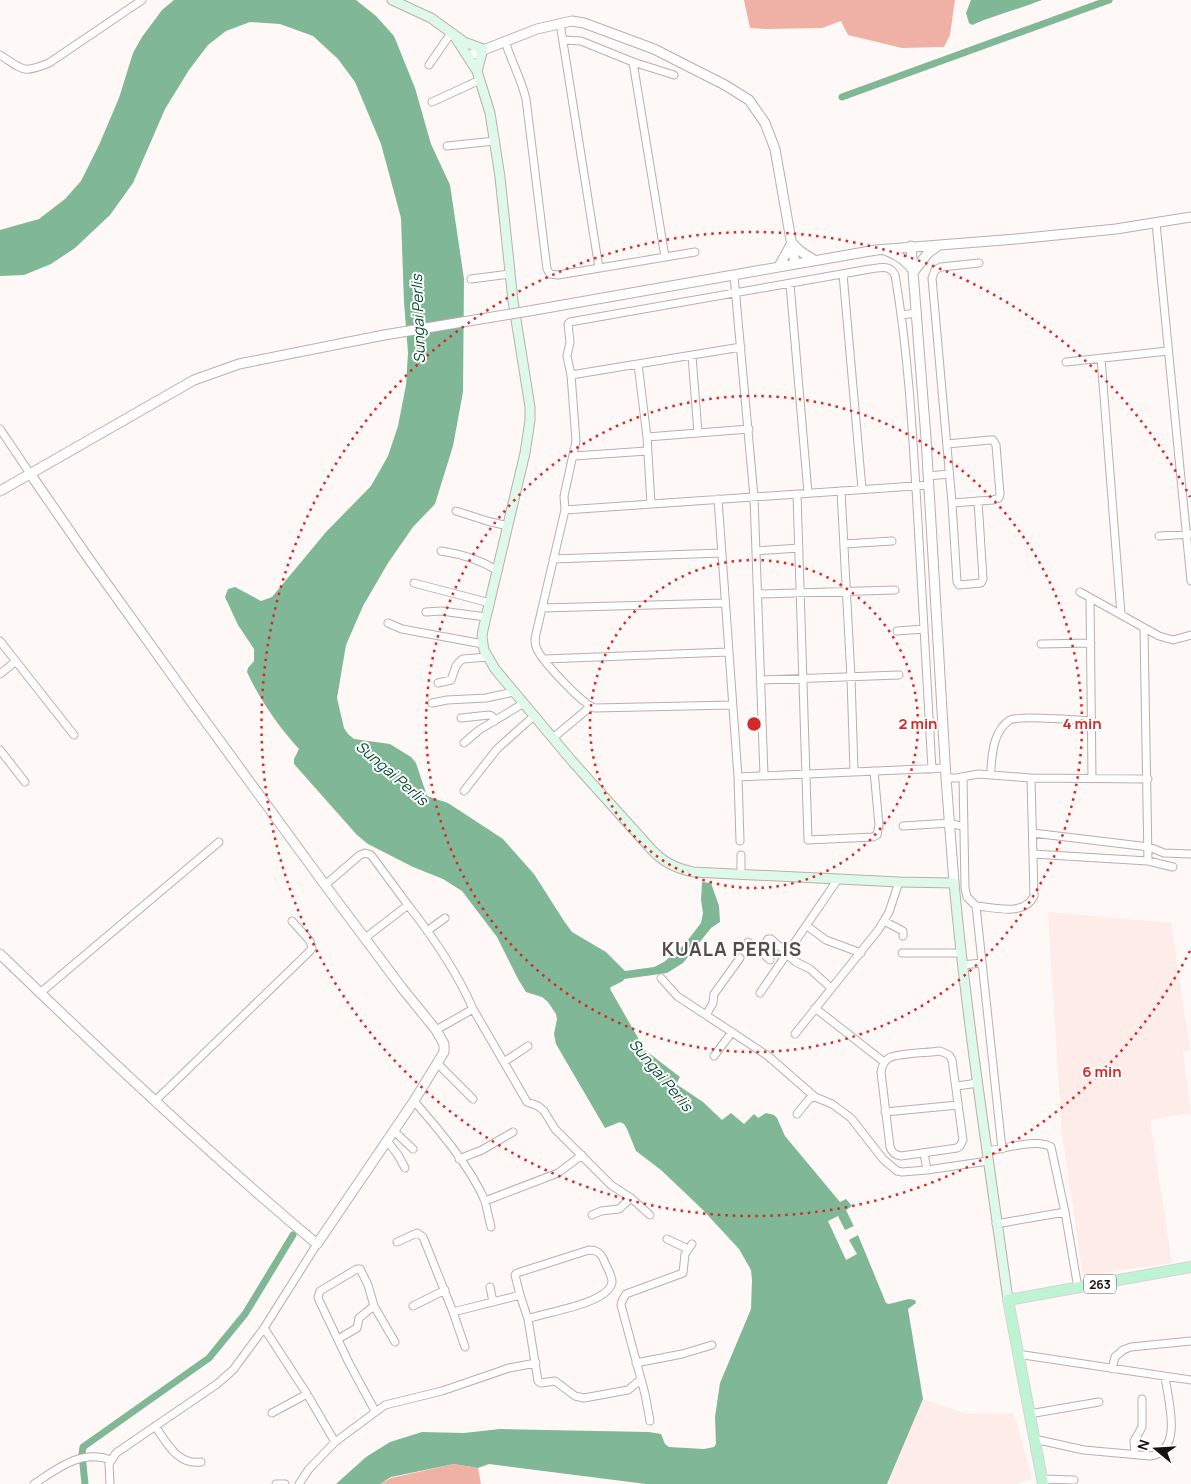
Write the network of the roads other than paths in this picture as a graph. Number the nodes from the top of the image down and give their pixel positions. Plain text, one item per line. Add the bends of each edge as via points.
1 (142, 0) edge
2 (392, 0) edge
3 (560, 23) junction
4 (453, 35) junction
5 (564, 40) junction
6 (505, 41) junction
7 (488, 47) junction
8 (0, 55) edge
9 (468, 56) junction
10 (633, 62) junction
11 (429, 66) dead end
12 (479, 75) junction
13 (674, 75) dead end
14 (432, 102) dead end
15 (495, 140) junction
16 (447, 146) dead end
17 (1191, 217) edge
18 (1156, 223) junction
19 (792, 243) junction
20 (940, 244) junction
21 (911, 246) junction
22 (883, 249) junction
23 (695, 252) dead end
24 (665, 257) junction
25 (814, 260) junction
26 (979, 262) dead end
27 (795, 263) junction
28 (779, 266) junction
29 (599, 268) junction
30 (914, 272) junction
31 (510, 274) junction
32 (843, 274) junction
33 (734, 276) junction
34 (471, 279) dead end
35 (790, 284) junction
36 (737, 294) junction
37 (917, 313) junction
38 (902, 315) junction
39 (741, 347) junction
40 (1168, 351) junction
41 (692, 356) junction
42 (1101, 358) junction
43 (1066, 362) dead end
44 (638, 364) junction
45 (571, 375) junction
46 (0, 429) edge
47 (749, 429) junction
48 (698, 432) junction
49 (646, 436) junction
50 (947, 444) junction
51 (647, 451) junction
52 (574, 456) junction
53 (949, 474) junction
54 (31, 475) junction
55 (928, 480) junction
56 (916, 485) junction
57 (862, 489) junction
58 (841, 490) junction
59 (0, 491) edge
60 (808, 493) junction
61 (797, 494) junction
62 (754, 497) junction
63 (718, 499) junction
64 (978, 501) junction
65 (952, 503) junction
66 (651, 504) junction
67 (564, 510) junction
68 (456, 511) dead end
69 (508, 526) junction
70 (1189, 534) edge
71 (1159, 536) dead end
72 (892, 541) dead end
73 (844, 544) junction
74 (799, 548) junction
75 (441, 551) dead end
76 (756, 551) junction
77 (721, 553) junction
78 (553, 559) junction
79 (498, 571) junction
80 (1191, 581) edge
81 (414, 583) dead end
82 (895, 590) dead end
83 (846, 591) junction
84 (800, 592) junction
85 (1080, 592) dead end
86 (758, 594) junction
87 (1090, 598) junction
88 (490, 602) junction
89 (724, 602) junction
90 (542, 608) junction
91 (936, 608) junction
92 (923, 609) junction
93 (426, 612) dead end
94 (1121, 614) junction
95 (486, 617) junction
96 (388, 623) dead end
97 (1144, 628) junction
98 (924, 629) junction
99 (897, 631) dead end
100 (1191, 635) edge
101 (0, 641) edge
102 (1091, 643) junction
103 (482, 644) junction
104 (1041, 644) dead end
105 (728, 652) junction
106 (488, 657) junction
107 (545, 659) junction
108 (16, 661) junction
109 (0, 674) edge
110 (899, 675) dead end
111 (851, 678) junction
112 (803, 679) junction
113 (761, 680) junction
114 (438, 683) dead end
115 (514, 692) junction
116 (432, 703) dead end
117 (524, 703) junction
118 (732, 705) junction
119 (590, 707) junction
120 (535, 716) junction
121 (461, 718) dead end
122 (495, 721) junction
123 (1091, 721) junction
124 (74, 735) dead end
125 (553, 738) junction
126 (464, 743) dead end
127 (0, 750) edge
128 (932, 768) junction
129 (991, 769) dead end
130 (874, 770) junction
131 (854, 771) junction
132 (805, 773) junction
133 (764, 776) junction
134 (952, 776) junction
135 (738, 777) junction
136 (1031, 778) junction
137 (1092, 779) junction
138 (1148, 779) junction
139 (25, 782) dead end
140 (464, 791) dead end
141 (957, 825) junction
142 (903, 826) dead end
143 (1033, 833) junction
144 (740, 841) dead end
145 (219, 842) dead end
146 (1149, 847) junction
147 (1033, 854) junction
148 (1191, 854) edge
149 (741, 855) dead end
150 (1148, 861) junction
151 (1173, 867) dead end
152 (741, 875) junction
153 (838, 879) junction
154 (899, 882) junction
155 (954, 883) junction
156 (325, 885) junction
157 (408, 905) junction
158 (976, 906) junction
159 (445, 918) dead end
160 (292, 921) dead end
161 (884, 921) junction
162 (807, 926) junction
163 (427, 931) junction
164 (903, 936) dead end
165 (365, 938) junction
166 (748, 942) dead end
167 (761, 952) junction
168 (861, 953) junction
169 (902, 953) dead end
170 (960, 953) junction
171 (0, 954) edge
172 (788, 954) junction
173 (740, 958) dead end
174 (770, 960) dead end
175 (982, 964) junction
176 (962, 965) junction
177 (661, 978) dead end
178 (831, 988) junction
179 (40, 993) junction
180 (760, 993) dead end
181 (815, 1008) junction
182 (473, 1009) junction
183 (706, 1015) junction
184 (436, 1030) junction
185 (732, 1032) junction
186 (795, 1034) dead end
187 (528, 1046) dead end
188 (714, 1056) dead end
189 (504, 1062) junction
190 (884, 1062) junction
191 (438, 1064) junction
192 (978, 1083) junction
193 (957, 1086) junction
194 (815, 1097) junction
195 (473, 1099) dead end
196 (155, 1101) junction
197 (414, 1101) junction
198 (958, 1104) junction
199 (885, 1112) junction
200 (797, 1114) dead end
201 (394, 1131) junction
202 (513, 1132) dead end
203 (387, 1141) junction
204 (413, 1149) dead end
205 (1002, 1150) junction
206 (987, 1151) junction
207 (924, 1153) junction
208 (582, 1155) junction
209 (459, 1159) junction
210 (988, 1161) junction
211 (405, 1168) dead end
212 (927, 1170) junction
213 (631, 1198) junction
214 (485, 1201) junction
215 (1065, 1212) junction
216 (650, 1214) dead end
217 (592, 1215) dead end
218 (996, 1224) junction
219 (491, 1227) dead end
220 (667, 1240) dead end
221 (397, 1242) dead end
222 (317, 1244) junction
223 (1191, 1267) edge
224 (490, 1287) dead end
225 (1078, 1288) junction
226 (445, 1290) junction
227 (520, 1295) junction
228 (1008, 1300) junction
229 (493, 1302) junction
230 (374, 1306) junction
231 (413, 1306) dead end
232 (453, 1312) junction
233 (528, 1319) junction
234 (264, 1328) junction
235 (338, 1339) junction
236 (1191, 1341) edge
237 (395, 1342) dead end
238 (712, 1345) dead end
239 (465, 1347) dead end
240 (1018, 1354) junction
241 (536, 1363) junction
242 (636, 1363) junction
243 (1112, 1369) junction
244 (1165, 1377) junction
245 (640, 1380) junction
246 (1191, 1380) edge
247 (307, 1394) junction
248 (1142, 1399) dead end
249 (1099, 1402) dead end
250 (375, 1411) junction
251 (272, 1413) dead end
252 (1029, 1414) junction
253 (650, 1421) dead end
254 (155, 1426) junction
255 (1034, 1439) junction
256 (336, 1442) junction
257 (1135, 1454) junction
258 (111, 1460) junction
259 (201, 1462) dead end
260 (1074, 1480) dead end
261 (1042, 1482) edge
262 (300, 1483) edge
263 (34, 1484) edge
264 (110, 1484) edge
265 (276, 1484) edge
266 (285, 1484) edge

1 - 8 street via 49,63 33,70 22,69
2 - 4 main road via 417,11
3 - 5 street
3 - 6 street
3 - 19 street via 584,23 654,48 749,100 765,123 774,149
4 - 7 main road via 464,42
4 - 9 main road
4 - 11 street
5 - 10 street via 581,41
5 - 29 street
6 - 7 street
6 - 29 street via 526,99 546,269 550,274 558,275
7 - 9 street
7 - 12 main road
9 - 12 main road
10 - 13 street
10 - 24 street
12 - 14 street
12 - 15 main road
15 - 16 street
15 - 31 main road
17 - 18 street
18 - 20 street
18 - 40 street
19 - 25 street
19 - 27 street
19 - 28 street
20 - 21 street
20 - 30 street via 928,253
21 - 22 street
21 - 30 street
22 - 25 street
22 - 30 street via 898,255
23 - 24 street
24 - 29 street
25 - 27 street
26 - 50 street via 941,266 932,278
27 - 28 street
28 - 33 street
30 - 37 street
31 - 34 street
31 - 69 main road via 530,420
32 - 35 street
32 - 38 street via 890,268
32 - 57 street
33 - 36 street
33 - 54 street, bridge via 384,335 239,364 194,380
35 - 36 street
35 - 60 street
36 - 39 street
36 - 45 street via 570,322 567,326 570,342 567,356
37 - 38 street
37 - 55 street
38 - 56 street
39 - 41 street
39 - 47 street
40 - 42 street
40 - 70 street
41 - 44 street
41 - 48 street
42 - 43 street
42 - 94 street
44 - 45 street
44 - 49 street
45 - 52 street via 576,434
46 - 54 street
47 - 48 street
47 - 62 street
48 - 49 street
49 - 51 street
50 - 53 street
50 - 64 street via 995,442 1000,494 997,499
51 - 52 street
51 - 66 street
52 - 67 street
53 - 55 street
53 - 65 street
54 - 59 street
54 - 156 street
55 - 56 street
55 - 91 street
56 - 57 street
56 - 92 street
57 - 58 street
58 - 60 street
58 - 73 street
60 - 61 street
61 - 62 street
61 - 74 street
62 - 63 street
62 - 76 street
63 - 66 street
63 - 77 street
64 - 65 street
64 - 65 street via 983,580 981,583 959,585
66 - 67 street
67 - 78 street
68 - 69 street
69 - 79 main road
70 - 71 street
70 - 80 street
72 - 73 street
73 - 83 street
74 - 76 street
74 - 84 street
75 - 79 street via 461,555
76 - 86 street
77 - 78 street
77 - 89 street
78 - 90 street
79 - 88 main road
81 - 88 street
82 - 83 street
83 - 84 street
83 - 111 street
84 - 86 street
84 - 112 street
85 - 87 street
86 - 113 street
87 - 94 street
87 - 102 street
88 - 95 main road
89 - 90 street
89 - 105 street
90 - 107 street via 535,641
91 - 92 street
91 - 134 street
92 - 98 street
93 - 95 street
94 - 97 street
95 - 103 main road
96 - 103 street via 402,629
97 - 100 street via 1173,640
97 - 138 street
98 - 99 street
98 - 128 street
101 - 108 street
102 - 104 street
102 - 123 street
103 - 106 main road
105 - 107 street
105 - 118 street
106 - 114 street via 463,659 451,680
106 - 115 main road
107 - 119 street
108 - 109 street
108 - 124 street
110 - 111 street
111 - 112 street
111 - 131 street
112 - 113 street
112 - 132 street
113 - 133 street
115 - 116 street
115 - 117 main road
117 - 120 main road
117 - 122 street
118 - 119 street
118 - 135 street
119 - 125 street
120 - 125 main road
120 - 140 street via 497,749
121 - 122 street via 489,715
122 - 126 street
123 - 129 street via 1015,718 1005,725 994,742
123 - 137 street
125 - 152 main road via 661,860 693,872
127 - 139 street
128 - 130 street
128 - 134 street
130 - 131 street
130 - 132 street via 877,835 808,840
131 - 132 street
132 - 133 street
133 - 135 street
134 - 136 street via 978,774
134 - 141 street
134 - 141 street
135 - 144 street
136 - 137 street
136 - 143 street
137 - 138 street
138 - 146 street
141 - 142 street
141 - 155 street
141 - 158 street via 965,893
143 - 146 street
143 - 147 street
145 - 179 street
146 - 148 street via 1164,853
146 - 150 street
147 - 150 street
147 - 158 street via 1035,891 1029,905 1020,909
149 - 152 street
150 - 151 street
152 - 153 main road
153 - 154 main road
153 - 162 street
154 - 155 main road
154 - 161 street
155 - 170 main road
156 - 157 street via 365,853 371,855
156 - 165 street
157 - 163 street
157 - 165 street
158 - 175 street
159 - 163 street
160 - 196 street via 310,941 310,951
161 - 164 street via 903,931
161 - 168 street
162 - 168 street via 826,940
162 - 172 street
163 - 182 street
165 - 184 street
166 - 167 street
167 - 172 street via 769,939
167 - 174 street
168 - 178 street
169 - 170 street
170 - 176 main road
171 - 179 street
172 - 178 street
172 - 180 street
173 - 183 street via 714,994
175 - 176 street
175 - 205 street
176 - 192 main road
177 - 183 street via 677,996
178 - 181 street
179 - 196 street
181 - 186 street
181 - 190 street
182 - 184 street
182 - 189 street
183 - 185 street
184 - 191 street via 444,1044
185 - 188 street
185 - 194 street via 768,1056
187 - 189 street
189 - 208 street via 527,1102 538,1106 553,1127
190 - 193 street via 908,1054 946,1053 952,1060
190 - 199 street via 881,1072
191 - 195 street
191 - 197 street
192 - 193 street
192 - 206 main road
193 - 198 street
194 - 200 street via 809,1099
194 - 212 street via 832,1104 851,1118 892,1168 902,1172
196 - 222 street
197 - 201 street
197 - 209 street
198 - 199 street
198 - 207 street via 963,1140 960,1146
199 - 207 street via 894,1154
201 - 203 street
201 - 204 street
202 - 209 street
203 - 211 street
203 - 222 street
205 - 206 street
205 - 215 street via 1034,1144 1051,1147
206 - 210 main road
207 - 212 street
208 - 213 street via 611,1185
208 - 214 street via 558,1173
209 - 214 street
210 - 212 street
210 - 218 main road
213 - 216 street
213 - 217 street via 618,1209
214 - 219 street
215 - 218 street
215 - 225 street
218 - 228 main road
220 - 242 street via 690,1246 685,1254 683,1273 623,1297 621,1305
221 - 226 street via 417,1233 422,1235
222 - 234 street
223 - 225 main road, 263
224 - 229 street
225 - 228 main road, 263
226 - 231 street
226 - 232 street
227 - 229 street
227 - 233 street
227 - 233 street via 515,1279 517,1273 589,1250 598,1251 612,1278 610,1286 595,1299
228 - 240 main road
229 - 232 street
230 - 235 street via 359,1317 357,1328
230 - 235 street via 360,1269 320,1291 319,1300
230 - 237 street
232 - 239 street
233 - 241 street
234 - 247 street
234 - 254 street via 225,1378
235 - 250 street
236 - 243 street via 1127,1348 1115,1357
238 - 242 street
240 - 243 street
240 - 252 main road
241 - 245 street via 539,1382 555,1381 575,1396 584,1398 628,1390
241 - 250 street via 509,1368
242 - 245 street
243 - 244 street
244 - 246 street
244 - 257 street via 1172,1423 1170,1440 1165,1450 1157,1455
245 - 253 street
247 - 251 street
247 - 256 street
248 - 257 street via 1142,1427 1134,1442
249 - 252 street
250 - 256 street
252 - 255 main road
254 - 258 street
254 - 259 street via 176,1455 188,1462
255 - 257 street via 1084,1450
255 - 261 main road
256 - 262 street
258 - 263 street via 86,1457 67,1463
258 - 264 street via 108,1468
260 - 261 street
265 - 266 street

